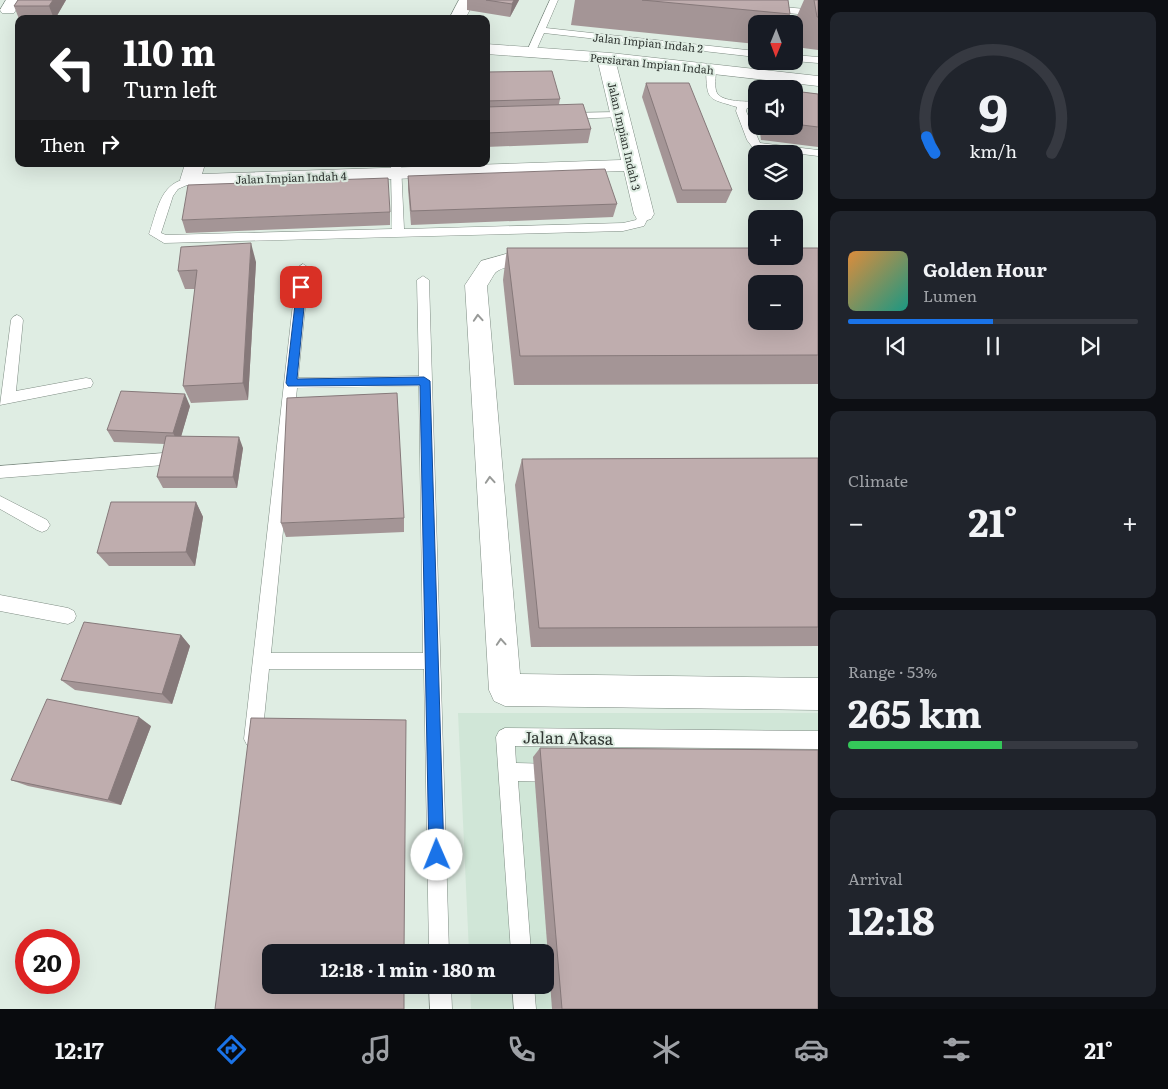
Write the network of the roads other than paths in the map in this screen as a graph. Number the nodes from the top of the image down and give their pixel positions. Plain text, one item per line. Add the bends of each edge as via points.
1 (467, 0) edge
2 (554, 0) edge
3 (758, 8) edge
4 (818, 13) edge
5 (459, 15) edge
6 (541, 30) junction
7 (490, 49) edge
8 (532, 51) junction
9 (748, 53) edge
10 (606, 58) junction
11 (803, 59) edge
12 (818, 60) edge
13 (710, 69) junction
14 (818, 81) edge
15 (748, 105) edge
16 (742, 106) junction
17 (620, 115) junction
18 (553, 116) edge
19 (818, 153) edge
20 (632, 165) junction
21 (475, 167) edge
22 (490, 167) edge
23 (396, 168) edge
24 (193, 172) edge
25 (644, 214) joint
26 (398, 233) junction
27 (562, 259) edge
28 (303, 268) dead end
29 (423, 280) dead end
30 (17, 320) dead end
31 (424, 381) junction
32 (86, 383) dead end
33 (291, 383) junction
34 (5, 399) edge
35 (164, 459) edge
36 (0, 472) edge
37 (0, 502) edge
38 (42, 524) dead end
39 (0, 603) edge
40 (68, 616) dead end
41 (432, 661) junction
42 (262, 662) junction
43 (818, 694) edge
44 (818, 740) edge
45 (250, 758) edge
46 (507, 772) junction
47 (576, 773) edge
48 (439, 944) edge
49 (519, 944) edge
50 (440, 994) edge
51 (524, 994) edge
52 (441, 1009) edge
53 (525, 1009) edge

1 - 5 street
2 - 6 lane
3 - 4 lane via 778,13
6 - 8 lane
6 - 9 lane, Jalan Impian Indah 2
7 - 8 street, Persiaran Impian Indah
8 - 10 street, Persiaran Impian Indah
10 - 13 street, Persiaran Impian Indah
10 - 17 street, Jalan Impian Indah 3
11 - 12 lane
13 - 14 street, Persiaran Impian Indah
13 - 16 lane via 712,93 716,98
15 - 16 lane
16 - 19 lane via 752,140 757,146
17 - 18 lane
17 - 20 street, Jalan Impian Indah 3
20 - 22 street, Jalan Impian Indah 4
20 - 25 street, Jalan Impian Indah 3
21 - 23 street, Jalan Impian Indah 4
23 - 24 street, Jalan Impian Indah 4
23 - 26 lane
24 - 26 lane via 168,196 155,234 164,239
25 - 26 lane via 640,223 624,227
43 -> 27 street via 505,690 476,285 489,266 513,259
28 - 33 lane
29 - 31 lane
30 - 34 lane
31 - 33 lane
31 - 41 lane
32 - 34 lane
33 - 42 lane
35 - 36 lane
37 - 38 lane
39 - 40 lane
41 - 42 lane
41 - 48 lane
42 - 45 lane
44 - 46 lane, Jalan Akasa via 505,737
46 - 47 lane
46 - 49 lane, Jalan Akasa
50 - 52 lane
51 - 53 lane

